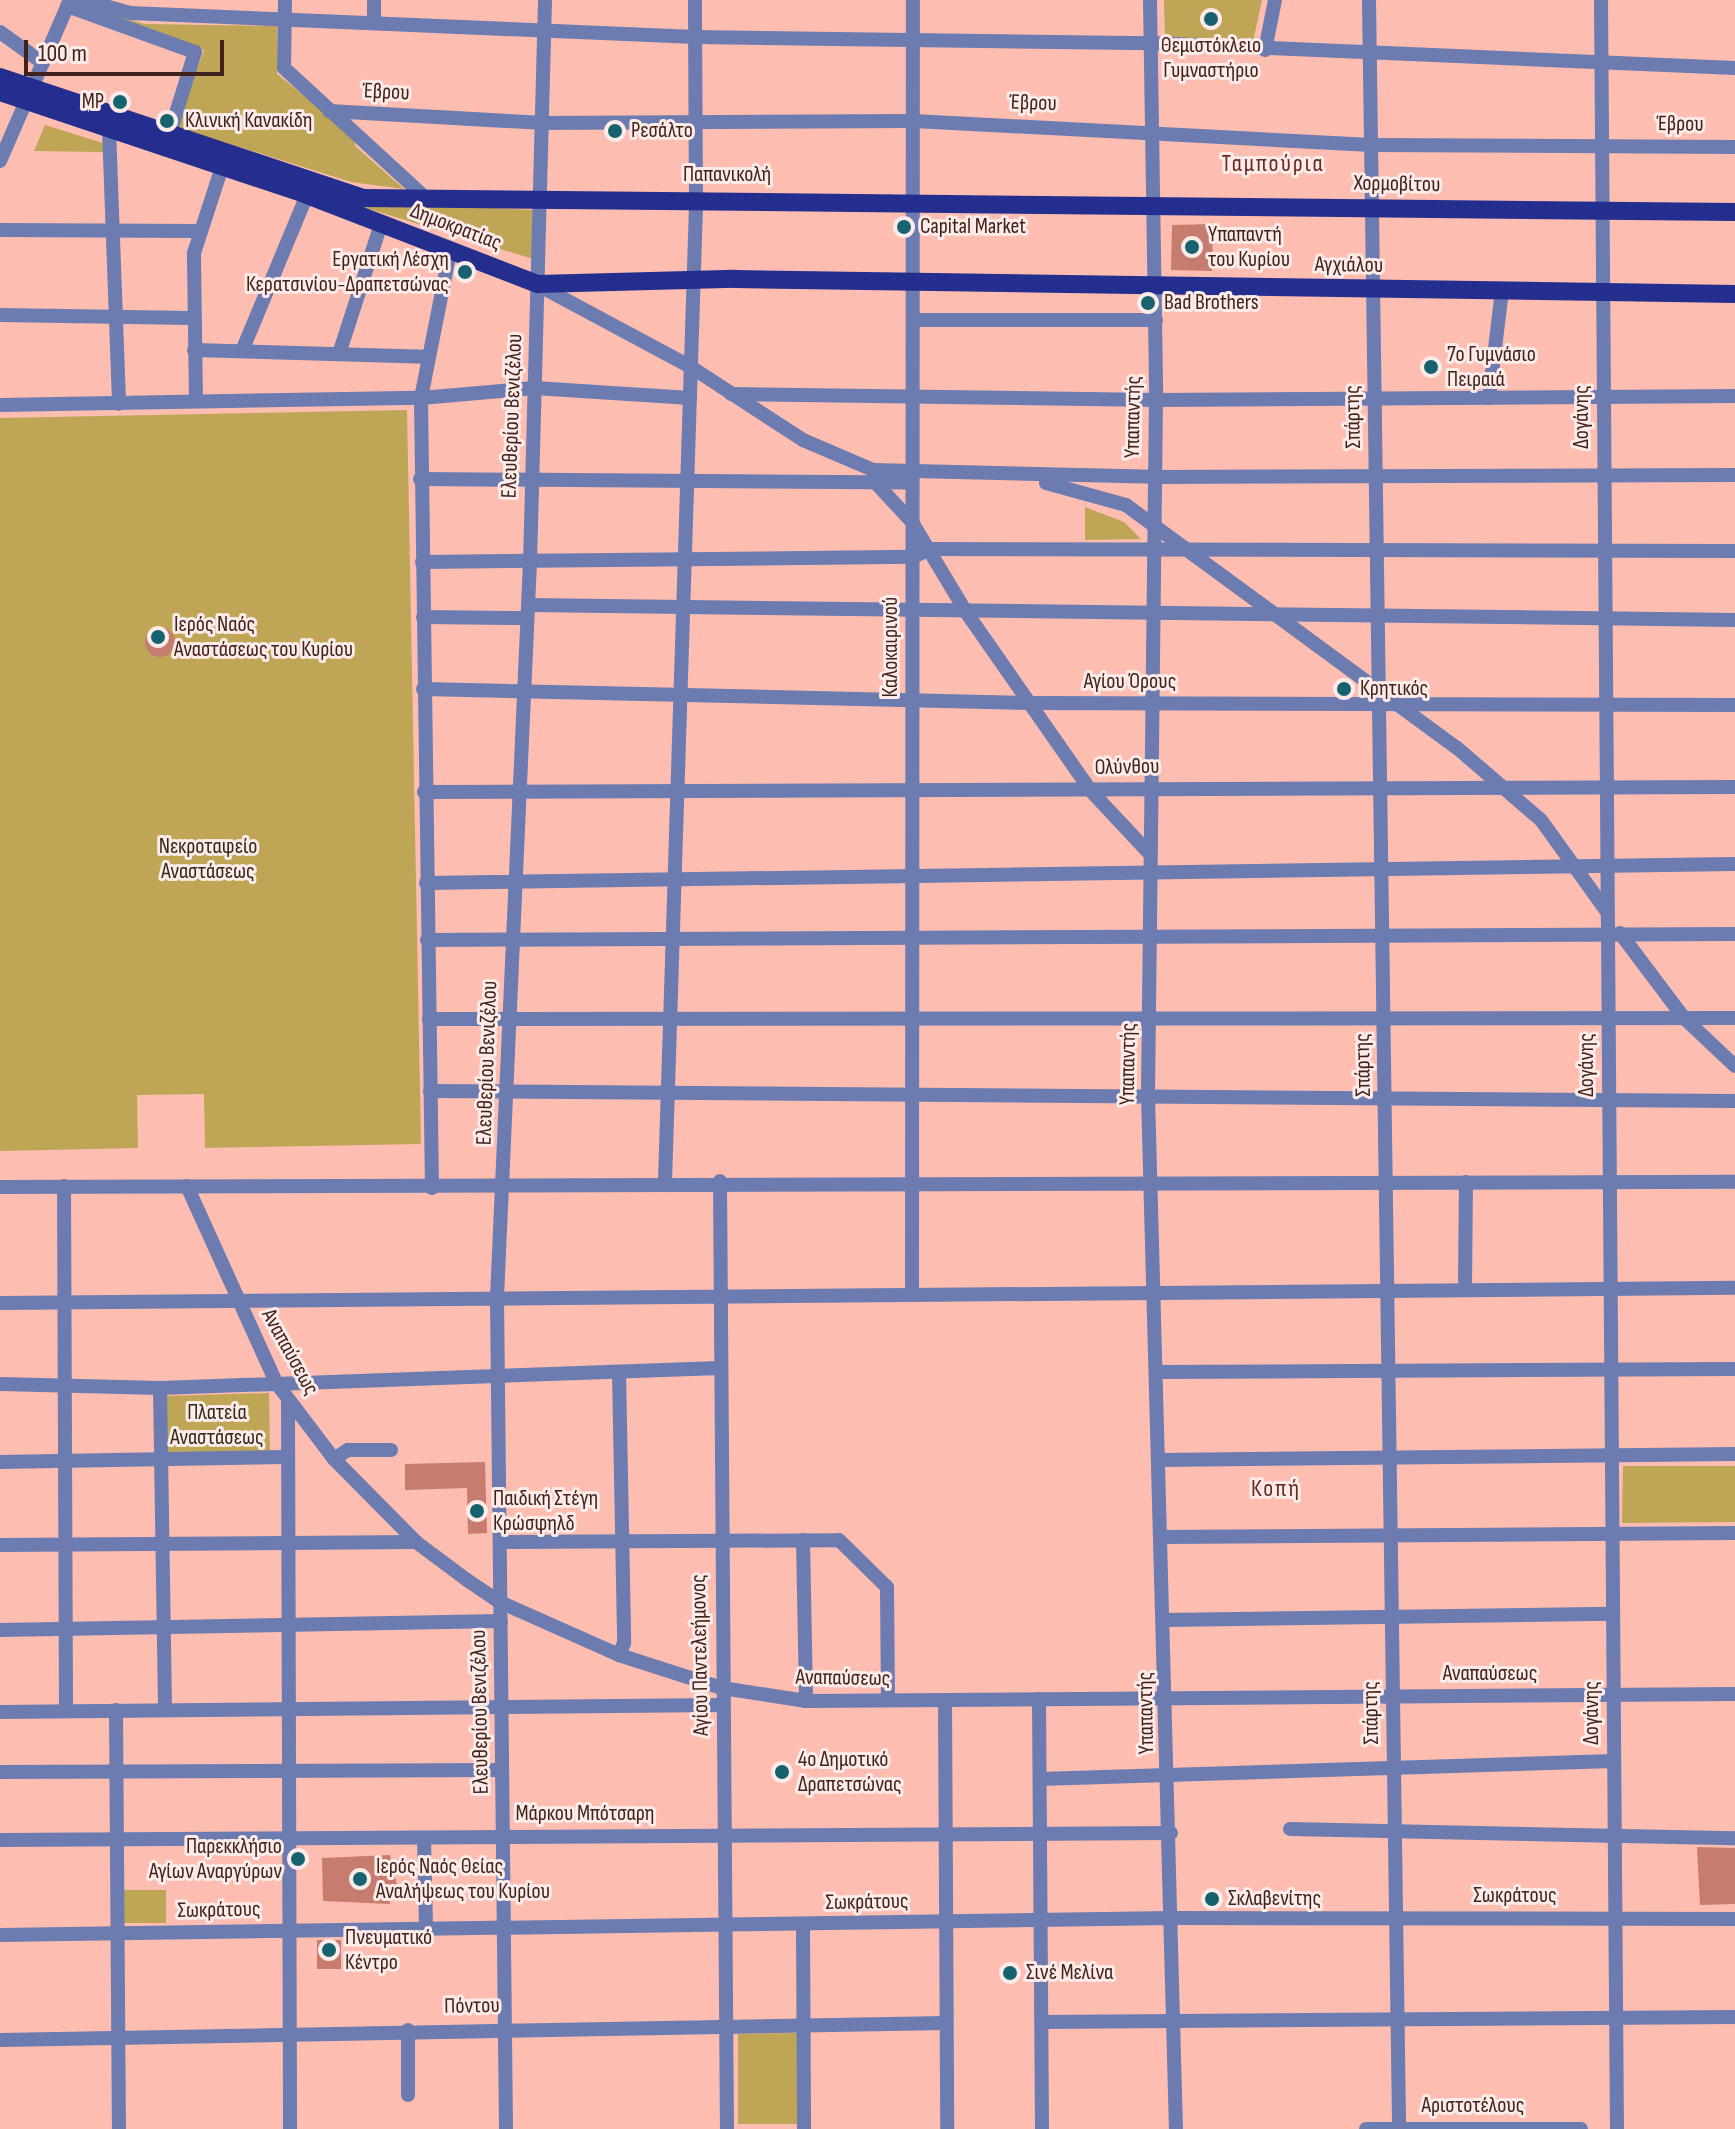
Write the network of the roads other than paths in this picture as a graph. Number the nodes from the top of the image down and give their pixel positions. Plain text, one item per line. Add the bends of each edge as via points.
1 (84, 0) edge
2 (285, 0) edge
3 (374, 0) edge
4 (545, 0) edge
5 (695, 0) edge
6 (913, 0) edge
7 (1150, 0) edge
8 (1275, 0) edge
9 (1369, 0) edge
10 (1601, 0) edge
11 (69, 3) edge
12 (285, 17) junction
13 (374, 19) junction
14 (544, 27) junction
15 (0, 32) edge
16 (695, 37) junction
17 (913, 40) junction
18 (1151, 43) junction
19 (1265, 50) junction
20 (1370, 56) junction
21 (43, 63) junction
22 (1601, 63) junction
23 (1735, 68) edge
24 (0, 77) edge
25 (0, 92) edge
26 (29, 94) junction
27 (329, 111) junction
28 (695, 118) junction
29 (914, 121) junction
30 (541, 123) junction
31 (109, 129) junction
32 (1152, 129) junction
33 (169, 136) junction
34 (1371, 145) junction
35 (1602, 145) junction
36 (1735, 147) edge
37 (2, 153) edge
38 (222, 167) junction
39 (307, 195) junction
40 (425, 197) junction
41 (696, 198) junction
42 (539, 201) junction
43 (914, 201) junction
44 (1153, 204) junction
45 (1372, 207) junction
46 (1602, 211) junction
47 (1735, 212) edge
48 (381, 224) junction
49 (0, 230) edge
50 (112, 231) junction
51 (199, 231) junction
52 (450, 251) junction
53 (694, 279) junction
54 (915, 282) junction
55 (538, 284) junction
56 (1156, 286) junction
57 (1373, 289) junction
58 (1502, 291) junction
59 (1603, 292) junction
60 (1735, 294) edge
61 (0, 315) edge
62 (115, 317) junction
63 (192, 318) junction
64 (914, 320) junction
65 (1156, 320) junction
66 (194, 350) junction
67 (242, 351) junction
68 (339, 354) junction
69 (425, 357) junction
70 (691, 367) junction
71 (535, 388) junction
72 (729, 394) junction
73 (1735, 396) edge
74 (913, 397) junction
75 (1604, 397) junction
76 (421, 398) junction
77 (690, 398) junction
78 (1375, 398) junction
79 (1489, 398) junction
80 (1156, 400) junction
81 (196, 401) junction
82 (119, 404) junction
83 (0, 405) edge
84 (998, 475) junction
85 (1604, 475) junction
86 (1735, 475) edge
87 (532, 476) junction
88 (1376, 476) junction
89 (911, 477) junction
90 (1154, 477) junction
91 (688, 478) junction
92 (420, 479) junction
93 (873, 480) junction
94 (912, 522) junction
95 (1154, 523) junction
96 (930, 549) junction
97 (1153, 550) junction
98 (1190, 550) junction
99 (1377, 550) junction
100 (1605, 550) junction
101 (1735, 551) edge
102 (685, 556) junction
103 (913, 557) junction
104 (422, 562) junction
105 (530, 563) junction
106 (683, 610) junction
107 (913, 611) junction
108 (528, 612) junction
109 (966, 612) junction
110 (1152, 614) junction
111 (1272, 615) junction
112 (1378, 616) junction
113 (423, 617) junction
114 (1605, 619) junction
115 (1735, 620) edge
116 (423, 689) junction
117 (524, 690) junction
118 (680, 696) junction
119 (912, 699) junction
120 (1379, 699) junction
121 (1030, 703) junction
122 (1151, 705) junction
123 (1398, 705) junction
124 (1606, 705) junction
125 (1735, 705) edge
126 (1506, 787) junction
127 (1735, 787) edge
128 (1607, 788) junction
129 (1150, 789) junction
130 (1381, 789) junction
131 (912, 790) junction
132 (1090, 790) junction
133 (678, 791) junction
134 (424, 792) junction
135 (520, 792) junction
136 (1149, 853) junction
137 (1735, 864) edge
138 (1607, 865) junction
139 (1577, 866) junction
140 (1382, 868) junction
141 (1149, 870) junction
142 (911, 875) junction
143 (675, 879) junction
144 (517, 882) junction
145 (426, 883) junction
146 (1608, 914) junction
147 (1383, 934) junction
148 (1735, 934) edge
149 (1149, 936) junction
150 (912, 938) junction
151 (1616, 938) junction
152 (427, 940) junction
153 (514, 940) junction
154 (673, 940) junction
155 (670, 1017) junction
156 (1152, 1017) junction
157 (1384, 1017) junction
158 (912, 1018) junction
159 (1608, 1018) junction
160 (1684, 1018) junction
161 (1735, 1018) edge
162 (429, 1019) junction
163 (511, 1020) junction
164 (1735, 1066) edge
165 (430, 1091) junction
166 (508, 1093) junction
167 (912, 1093) junction
168 (668, 1094) junction
169 (1148, 1096) junction
170 (1385, 1097) junction
171 (1735, 1101) edge
172 (1609, 1104) junction
173 (665, 1181) junction
174 (720, 1181) junction
175 (912, 1182) junction
176 (1151, 1182) junction
177 (1386, 1182) junction
178 (1466, 1182) junction
179 (1610, 1182) junction
180 (1735, 1182) edge
181 (64, 1186) junction
182 (187, 1186) junction
183 (0, 1187) edge
184 (432, 1188) junction
185 (504, 1188) junction
186 (1735, 1288) edge
187 (1611, 1289) junction
188 (1465, 1290) junction
189 (1386, 1291) junction
190 (1153, 1292) junction
191 (912, 1294) junction
192 (719, 1295) junction
193 (497, 1297) junction
194 (238, 1300) junction
195 (66, 1302) junction
196 (0, 1303) edge
197 (720, 1368) junction
198 (1735, 1369) edge
199 (1611, 1370) junction
200 (1387, 1371) junction
201 (619, 1372) junction
202 (1156, 1372) junction
203 (498, 1375) junction
204 (0, 1384) edge
205 (66, 1384) junction
206 (277, 1384) junction
207 (160, 1388) junction
208 (288, 1401) junction
209 (391, 1450) dead end
210 (1735, 1454) edge
211 (1612, 1456) junction
212 (285, 1457) junction
213 (1389, 1458) junction
214 (334, 1459) junction
215 (161, 1460) junction
216 (1160, 1460) junction
217 (0, 1462) edge
218 (66, 1462) junction
219 (1735, 1533) edge
220 (1612, 1534) junction
221 (1390, 1536) junction
222 (1163, 1537) junction
223 (721, 1540) junction
224 (803, 1540) junction
225 (622, 1541) junction
226 (416, 1542) junction
227 (500, 1542) junction
228 (286, 1544) junction
229 (0, 1545) edge
230 (66, 1545) junction
231 (163, 1545) junction
232 (500, 1602) junction
233 (1613, 1614) junction
234 (1391, 1617) junction
235 (1166, 1620) junction
236 (501, 1621) junction
237 (286, 1626) junction
238 (164, 1627) junction
239 (0, 1630) edge
240 (66, 1631) junction
241 (619, 1655) junction
242 (722, 1688) junction
243 (1735, 1694) edge
244 (1614, 1695) junction
245 (1393, 1696) junction
246 (1169, 1698) junction
247 (1039, 1699) junction
248 (888, 1700) junction
249 (945, 1700) junction
250 (806, 1701) junction
251 (501, 1705) junction
252 (722, 1705) junction
253 (287, 1708) junction
254 (116, 1710) junction
255 (165, 1710) junction
256 (66, 1711) junction
257 (0, 1712) edge
258 (1614, 1761) junction
259 (1394, 1769) junction
260 (502, 1770) junction
261 (0, 1772) edge
262 (288, 1773) junction
263 (117, 1774) junction
264 (1170, 1776) junction
265 (1040, 1779) junction
266 (1394, 1827) junction
267 (1290, 1829) dead end
268 (1039, 1833) junction
269 (1171, 1833) junction
270 (947, 1834) junction
271 (725, 1836) junction
272 (503, 1837) junction
273 (424, 1838) junction
274 (1735, 1838) edge
275 (289, 1839) junction
276 (1615, 1839) junction
277 (0, 1840) edge
278 (117, 1840) junction
279 (1173, 1918) junction
280 (1396, 1918) junction
281 (1615, 1919) junction
282 (1735, 1919) edge
283 (1041, 1921) junction
284 (946, 1922) junction
285 (725, 1925) junction
286 (803, 1925) junction
287 (426, 1927) junction
288 (504, 1927) junction
289 (288, 1931) junction
290 (118, 1934) junction
291 (0, 1935) edge
292 (1735, 2017) edge
293 (1616, 2018) junction
294 (1397, 2020) junction
295 (1174, 2021) junction
296 (1042, 2022) junction
297 (946, 2023) junction
298 (806, 2024) junction
299 (727, 2025) junction
300 (505, 2028) junction
301 (408, 2030) junction
302 (118, 2037) junction
303 (289, 2037) junction
304 (0, 2040) edge
305 (408, 2095) dead end
306 (119, 2129) edge
307 (290, 2129) edge
308 (506, 2129) edge
309 (727, 2129) edge
310 (804, 2129) edge
311 (947, 2129) edge
312 (1042, 2129) edge
313 (1176, 2129) edge
314 (1366, 2129) edge
315 (1399, 2129) edge
316 (1581, 2129) edge
317 (1617, 2129) edge

1 - 12 street via 130,13
2 - 12 street
3 - 13 street
4 - 14 street, Ελευθερίου Βενιζέλου
5 - 16 street
6 - 17 street, Καλοκαιρινού
7 - 18 street, Υπαπαντής
8 - 19 street
9 - 20 street, Σπάρτης
10 - 22 street, Δογάνης
11 - 21 street
11 - 33 street via 193,50 197,56
12 - 13 street
12 - 27 street via 284,68
13 - 14 street
14 - 16 street
14 - 30 street, Ελευθερίου Βενιζέλου
15 - 21 street
16 - 17 street
16 - 28 street
17 - 18 street
17 - 29 street, Καλοκαιρινού
18 - 19 street
18 - 32 street, Υπαπαντής
19 - 20 street
20 - 22 street
20 - 34 street, Σπάρτης
21 - 26 street
22 - 23 street
22 - 35 street, Δογάνης
24 - 26 main road, Δημοκρατίας
25 - 26 main road, Δημοκρατίας
26 - 31 main road, Δημοκρατίας
26 - 33 main road, Δημοκρατίας
26 - 37 street
27 - 30 street, Έβρου
27 - 40 street
28 - 29 street, Έβρου
28 - 30 street, Έβρου
28 - 41 street
29 - 32 street, Έβρου
29 - 43 street, Καλοκαιρινού
30 - 42 street, Ελευθερίου Βενιζέλου
31 - 38 main road, Δημοκρατίας
31 - 50 street
32 - 34 street, Έβρου
32 - 44 street, Υπαπαντής
33 - 40 main road, Δημοκρατίας via 348,195
34 - 35 street, Έβρου
34 - 45 street, Σπάρτης
35 - 36 street, Έβρου
35 - 46 street, Δογάνης
38 - 39 main road, Δημοκρατίας
38 - 51 street
39 - 48 main road, Δημοκρατίας
39 - 67 street
40 - 42 main road, Δημοκρατίας
41 - 42 main road, Παπανικολή
41 - 43 main road, Παπανικολή
41 - 53 street
42 - 55 street, Ελευθερίου Βενιζέλου
43 - 44 main road, Χορμοβίτου
43 - 54 street, Καλοκαιρινού
44 - 45 main road, Χορμοβίτου
44 - 56 street, Υπαπαντής
45 - 46 main road, Χορμοβίτου
45 - 57 street, Σπάρτης
46 - 47 main road, Χορμοβίτου
46 - 59 street, Δογάνης
48 - 52 main road, Δημοκρατίας
48 - 68 street
49 - 50 street
50 - 51 street
50 - 62 street
51 - 63 street
52 - 55 main road, Δημοκρατίας
52 - 69 street
53 - 54 main road, Δημοκρατίας
53 - 55 main road, Δημοκρατίας
53 - 70 street
54 - 56 main road, Αγχιάλου
54 - 64 street, Καλοκαιρινού
55 - 70 street
55 - 71 street, Ελευθερίου Βενιζέλου
56 - 57 main road, Αγχιάλου
56 - 65 street, Υπαπαντής
57 - 58 main road, Αγχιάλου
57 - 78 street, Σπάρτης
58 - 59 main road, Αγχιάλου
58 - 79 street
59 - 60 main road, Αγχιάλου
59 - 75 street, Δογάνης
61 - 62 street
62 - 63 street
62 - 82 street
63 - 66 street
64 - 65 street
64 - 74 street, Καλοκαιρινού
65 - 80 street, Υπαπαντής
66 - 67 street
66 - 81 street
67 - 68 street
68 - 69 street
69 - 76 street
70 - 72 street
70 - 77 street
71 - 76 street
71 - 77 street
71 - 87 street, Ελευθερίου Βενιζέλου
72 - 74 street
72 - 89 street via 845,460
73 - 75 street
74 - 80 street
74 - 89 street, Καλοκαιρινού
75 - 79 street
75 - 85 street, Δογάνης
76 - 81 street
76 - 92 street
77 - 91 street
78 - 79 street
78 - 80 street
78 - 88 street, Σπάρτης
80 - 90 street, Υπαπαντής
81 - 82 street
82 - 83 street
84 - 89 street
84 - 90 street
84 - 95 street via 1093,491
85 - 86 street
85 - 88 street
85 - 100 street, Δογάνης
87 - 91 street
87 - 92 street
87 - 105 street, Ελευθερίου Βενιζέλου
88 - 90 street
88 - 99 street, Σπάρτης
89 - 93 street
89 - 94 street, Καλοκαιρινού
90 - 95 street, Υπαπαντής
91 - 93 street
91 - 102 street
92 - 104 street
93 - 94 street
94 - 96 street
94 - 103 street, Καλοκαιρινού
95 - 97 street, Υπαπαντής
95 - 98 street
96 - 97 street
96 - 103 street
96 - 109 street
97 - 98 street
97 - 110 street, Υπαπαντής
98 - 99 street
98 - 111 street
99 - 100 street
99 - 112 street, Σπάρτης
100 - 101 street
100 - 114 street, Δογάνης
102 - 103 street
102 - 105 street
102 - 106 street
103 - 107 street, Καλοκαιρινού
104 - 105 street
104 - 113 street
105 - 108 street, Ελευθερίου Βενιζέλου
106 - 107 street
106 - 108 street
106 - 118 street
107 - 109 street
107 - 119 street, Καλοκαιρινού
108 - 113 street
108 - 117 street, Ελευθερίου Βενιζέλου
109 - 110 street
109 - 121 street
110 - 111 street
110 - 122 street, Υπαπαντής
111 - 112 street
111 - 120 street
112 - 114 street
112 - 120 street, Σπάρτης
113 - 116 street
114 - 115 street
114 - 124 street, Δογάνης
116 - 117 street, Αγίου Όρους
116 - 134 street
117 - 118 street, Αγίου Όρους
117 - 135 street, Ελευθερίου Βενιζέλου
118 - 119 street, Αγίου Όρους
118 - 133 street
119 - 121 street, Αγίου Όρους
119 - 131 street, Καλοκαιρινού
120 - 122 street, Αγίου Όρους
120 - 123 street
120 - 130 street, Σπάρτης
121 - 122 street, Αγίου Όρους
121 - 132 street
122 - 129 street, Υπαπαντής
123 - 124 street
123 - 126 street
124 - 125 street
124 - 128 street, Δογάνης
126 - 128 street, Ολύνθου
126 - 130 street, Ολύνθου
126 - 139 street
127 - 128 street, Ολύνθου
128 - 138 street, Δογάνης
129 - 130 street, Ολύνθου
129 - 132 street, Ολύνθου
129 - 136 street, Υπαπαντής
130 - 140 street, Σπάρτης
131 - 132 street, Ολύνθου
131 - 133 street, Ολύνθου
131 - 142 street, Καλοκαιρινού
132 - 136 street
133 - 135 street, Ολύνθου
133 - 143 street
134 - 135 street, Ολύνθου
134 - 145 street
135 - 144 street, Ελευθερίου Βενιζέλου
136 - 141 street, Υπαπαντής
137 - 138 street
138 - 139 street
138 - 146 street, Δογάνης
139 - 140 street
139 - 146 street
140 - 141 street
140 - 147 street, Σπάρτης
141 - 142 street
141 - 149 street, Υπαπαντής
142 - 143 street
142 - 150 street, Καλοκαιρινού
143 - 144 street
143 - 154 street
144 - 145 street
144 - 153 street, Ελευθερίου Βενιζέλου
145 - 152 street
146 - 151 street, Δογάνης
147 - 149 street
147 - 151 street
147 - 157 street, Σπάρτης
148 - 151 street
149 - 150 street
149 - 156 street, Υπαπαντής
150 - 154 street
150 - 158 street, Καλοκαιρινού
151 - 159 street, Δογάνης
151 - 160 street
152 - 153 street
152 - 162 street
153 - 154 street
153 - 163 street, Ελευθερίου Βενιζέλου
154 - 155 street
155 - 158 street
155 - 163 street
155 - 168 street
156 - 157 street
156 - 158 street
156 - 169 street, Υπαπαντής
157 - 159 street
157 - 170 street, Σπάρτης
158 - 167 street, Καλοκαιρινού
159 - 160 street
159 - 172 street, Δογάνης
160 - 161 street
160 - 164 street
162 - 163 street
162 - 165 street
163 - 166 street, Ελευθερίου Βενιζέλου
165 - 166 street
165 - 184 street
166 - 168 street
166 - 185 street, Ελευθερίου Βενιζέλου
167 - 168 street
167 - 169 street
167 - 175 street, Καλοκαιρινού
168 - 173 street
169 - 170 street
169 - 176 street, Υπαπαντής
170 - 172 street
170 - 177 street, Σπάρτης
171 - 172 street
172 - 179 street, Δογάνης
173 - 174 street
173 - 185 street
174 - 175 street
174 - 192 street, Αγίου Παντελεήμονος
175 - 176 street
175 - 191 street, Καλοκαιρινού
176 - 177 street
176 - 190 street, Υπαπαντής
177 - 178 street
177 - 189 street, Σπάρτης
178 - 179 street
178 - 188 street
179 - 180 street
179 - 187 street, Δογάνης
181 - 182 street
181 - 183 street
181 - 195 street
182 - 184 street
182 - 194 street, Αναπαύσεως
184 - 185 street
185 - 193 street, Ελευθερίου Βενιζέλου
186 - 187 street
187 - 188 street
187 - 199 street, Δογάνης
188 - 189 street
189 - 190 street
189 - 200 street, Σπάρτης
190 - 191 street
190 - 202 street, Υπαπαντής
191 - 192 street
192 - 193 street
192 - 197 street, Αγίου Παντελεήμονος
193 - 194 street
193 - 203 street, Ελευθερίου Βενιζέλου
194 - 195 street
194 - 206 street, Αναπαύσεως
195 - 196 street
195 - 205 street
197 - 201 street
197 - 223 street, Αγίου Παντελεήμονος
198 - 199 street
199 - 200 street
199 - 211 street, Δογάνης
200 - 202 street
200 - 213 street, Σπάρτης
201 - 203 street
201 - 225 street
202 - 216 street, Υπαπαντής
203 - 206 street
203 - 227 street, Ελευθερίου Βενιζέλου
204 - 205 street
205 - 207 street
205 - 218 street
206 - 207 street
206 - 208 street, Αναπαύσεως
207 - 215 street
208 - 212 street
208 - 214 street, Αναπαύσεως
209 - 214 street via 348,1450
210 - 211 street
211 - 213 street
211 - 220 street, Δογάνης
212 - 215 street
212 - 228 street
213 - 216 street
213 - 221 street, Σπάρτης
214 - 226 street, Αναπαύσεως
215 - 218 street
215 - 231 street
216 - 222 street, Υπαπαντής
217 - 218 street
218 - 230 street
219 - 220 street
220 - 221 street
220 - 233 street, Δογάνης
221 - 222 street
221 - 234 street, Σπάρτης
222 - 235 street, Υπαπαντής
223 - 224 street
223 - 225 street
223 - 242 street, Αγίου Παντελεήμονος
224 - 248 street via 839,1540 887,1587
224 - 250 street
225 - 227 street
225 - 241 street via 624,1643
226 - 228 street
226 - 232 street, Αναπαύσεως
227 - 232 street, Ελευθερίου Βενιζέλου
228 - 231 street
228 - 237 street
229 - 230 street
230 - 231 street
230 - 240 street
231 - 238 street
232 - 236 street, Ελευθερίου Βενιζέλου
232 - 241 street, Αναπαύσεως
233 - 234 street
233 - 244 street, Δογάνης
234 - 235 street
234 - 245 street, Σπάρτης
235 - 246 street, Υπαπαντής
236 - 237 street
236 - 251 street, Ελευθερίου Βενιζέλου
237 - 238 street
237 - 253 street
238 - 240 street
238 - 255 street
239 - 240 street
240 - 256 street
241 - 242 street, Αναπαύσεως
242 - 250 street, Αναπαύσεως
242 - 252 street, Αγίου Παντελεήμονος
243 - 244 street, Αναπαύσεως
244 - 245 street, Αναπαύσεως
244 - 258 street, Δογάνης
245 - 246 street, Αναπαύσεως
245 - 259 street, Σπάρτης
246 - 247 street, Αναπαύσεως
246 - 264 street, Υπαπαντής
247 - 249 street, Αναπαύσεως
247 - 265 street
248 - 249 street, Αναπαύσεως
248 - 250 street, Αναπαύσεως
249 - 270 street
251 - 252 street
251 - 253 street
251 - 260 street, Ελευθερίου Βενιζέλου
252 - 271 street, Αγίου Παντελεήμονος
253 - 255 street
253 - 262 street
254 - 255 street
254 - 256 street
254 - 263 street
256 - 257 street
258 - 259 street
258 - 276 street, Δογάνης
259 - 264 street
259 - 266 street, Σπάρτης
260 - 262 street
260 - 272 street, Ελευθερίου Βενιζέλου
261 - 263 street
262 - 263 street
262 - 275 street
263 - 278 street
264 - 265 street
264 - 269 street, Υπαπαντής
265 - 268 street
266 - 267 street
266 - 276 street
266 - 280 street, Σπάρτης
268 - 269 street, Μάρκου Μπότσαρη
268 - 270 street, Μάρκου Μπότσαρη
268 - 283 street
269 - 279 street, Υπαπαντής
270 - 271 street, Μάρκου Μπότσαρη
270 - 284 street
271 - 272 street, Μάρκου Μπότσαρη
271 - 285 street, Αγίου Παντελεήμονος
272 - 273 street, Μάρκου Μπότσαρη
272 - 288 street, Ελευθερίου Βενιζέλου
273 - 275 street, Μάρκου Μπότσαρη
273 - 287 street
274 - 276 street
275 - 278 street, Μάρκου Μπότσαρη
275 - 289 street
276 - 281 street, Δογάνης
277 - 278 street, Μάρκου Μπότσαρη
278 - 290 street
279 - 280 street, Σωκράτους
279 - 283 street, Σωκράτους
279 - 295 street, Υπαπαντής
280 - 281 street, Σωκράτους
280 - 294 street, Σπάρτης
281 - 282 street, Σωκράτους
281 - 293 street, Δογάνης
283 - 284 street, Σωκράτους
283 - 296 street
284 - 286 street, Σωκράτους
284 - 297 street
285 - 286 street, Σωκράτους
285 - 288 street, Σωκράτους
285 - 299 street, Αγίου Παντελεήμονος
286 - 298 street
287 - 288 street, Σωκράτους
287 - 289 street, Σωκράτους
288 - 300 street, Ελευθερίου Βενιζέλου
289 - 290 street, Σωκράτους
289 - 303 street
290 - 291 street, Σωκράτους
290 - 302 street
292 - 293 street
293 - 294 street
293 - 317 street, Δογάνης
294 - 295 street
294 - 315 street, Σπάρτης
295 - 296 street
295 - 313 street, Υπαπαντής
296 - 312 street
297 - 298 street, Πόντου
297 - 311 street
298 - 299 street, Πόντου
298 - 310 street
299 - 300 street, Πόντου
299 - 309 street, Αγίου Παντελεήμονος
300 - 301 street, Πόντου
300 - 308 street, Ελευθερίου Βενιζέλου
301 - 303 street, Πόντου
301 - 305 street
302 - 303 street, Πόντου
302 - 304 street, Πόντου
302 - 306 street
303 - 307 street
314 - 315 street, Αριστοτέλους
315 - 316 street, Αριστοτέλους

